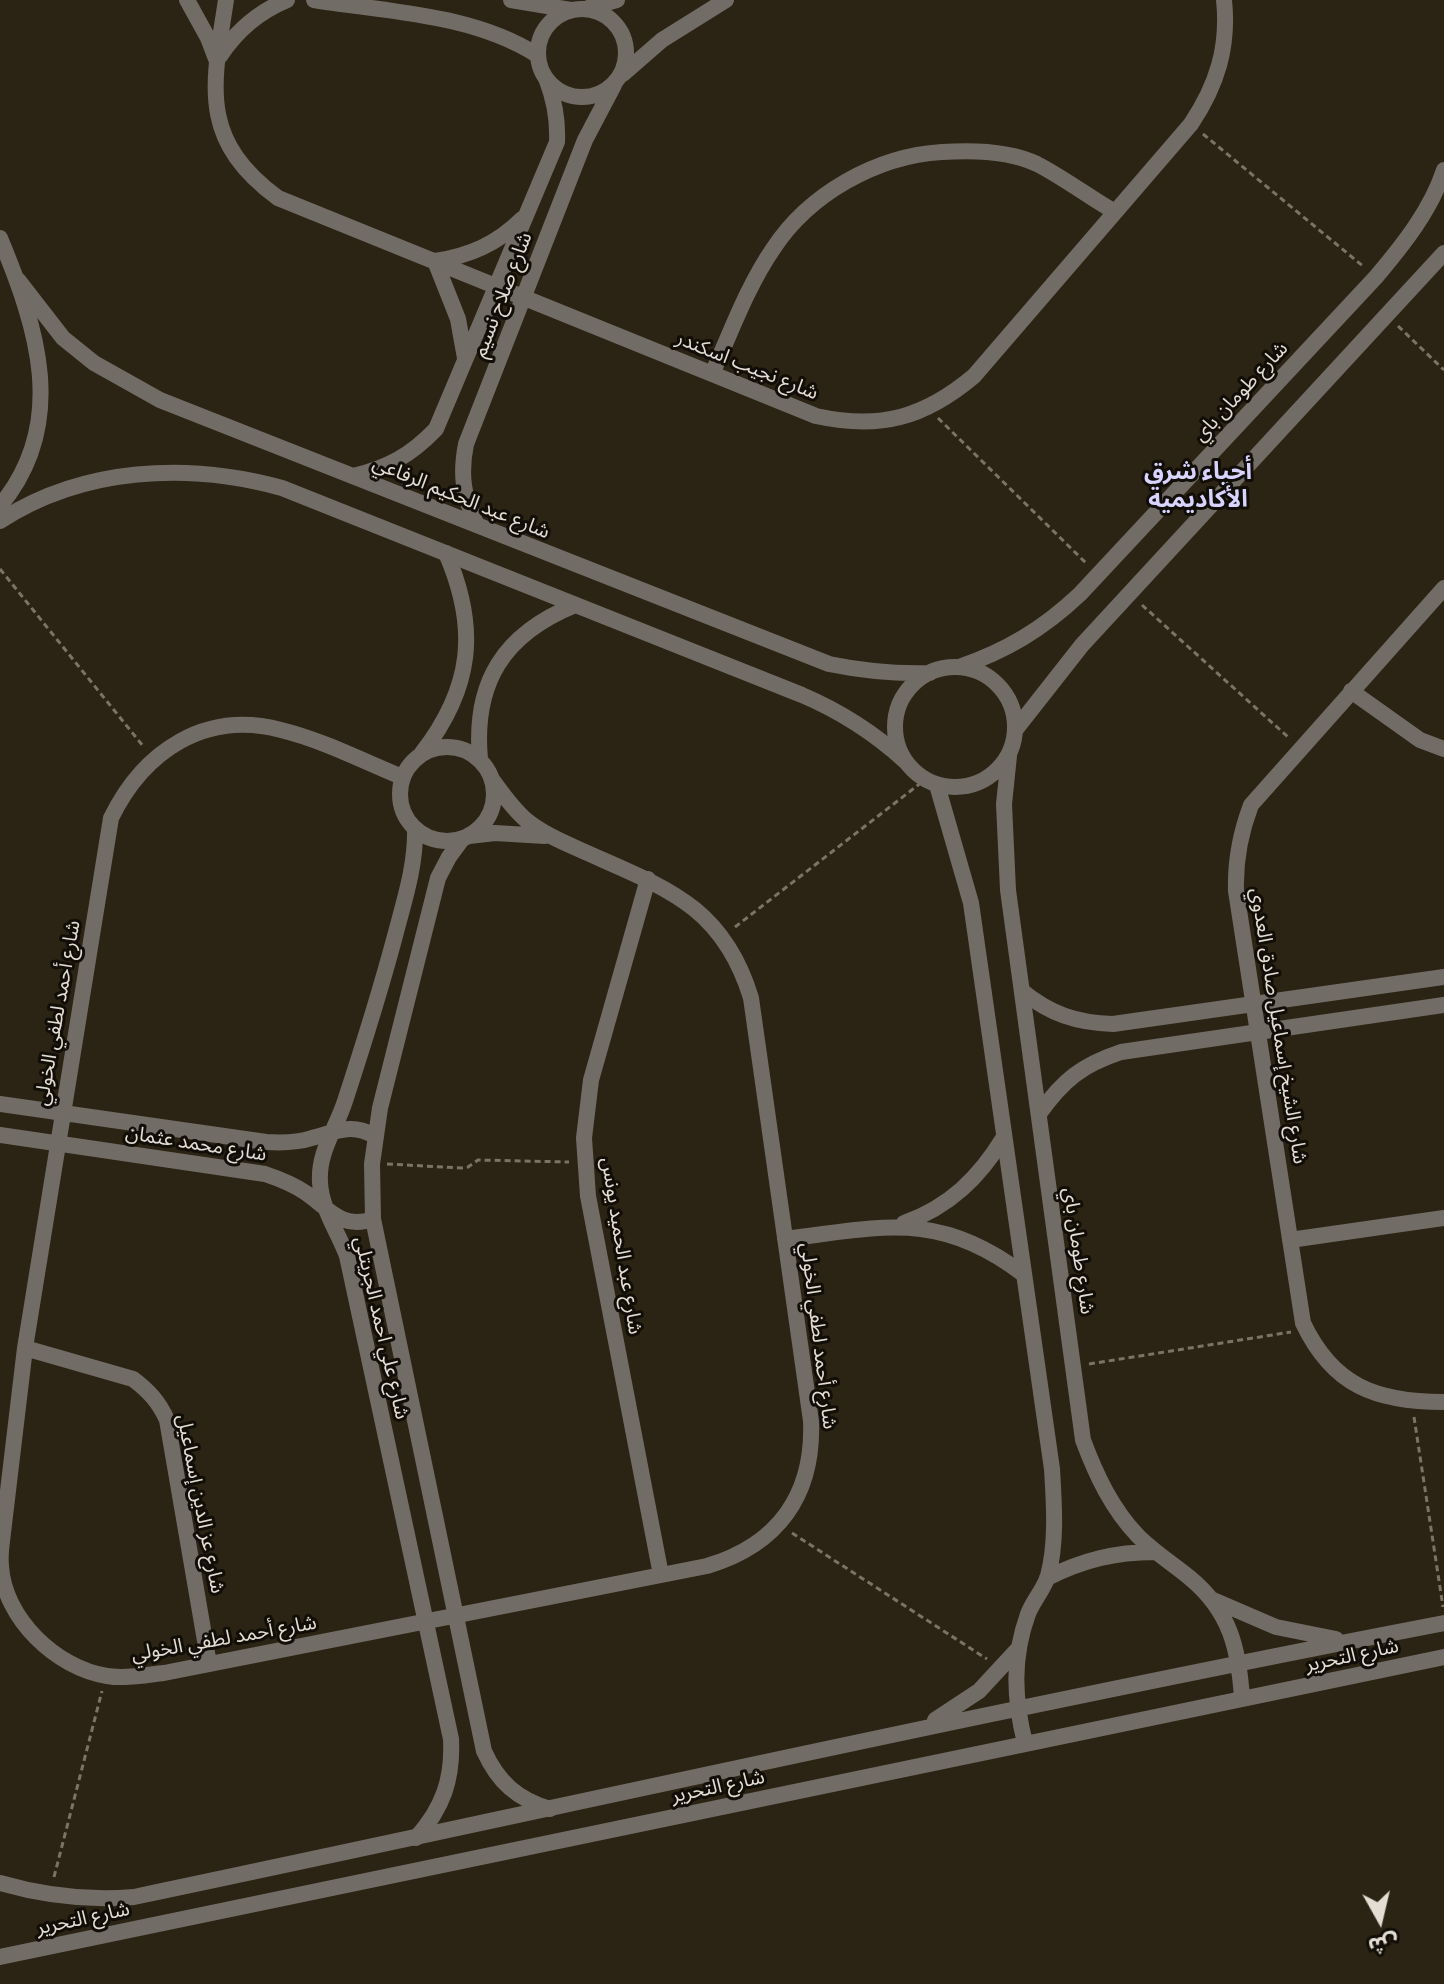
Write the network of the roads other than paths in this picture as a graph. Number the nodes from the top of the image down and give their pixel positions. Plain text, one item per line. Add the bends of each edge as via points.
1 (187, 0) edge
2 (226, 0) edge
3 (287, 0) edge
4 (314, 0) edge
5 (511, 0) edge
6 (617, 0) edge
7 (726, 0) edge
8 (1224, 0) edge
9 (578, 9) junction
10 (537, 55) junction
11 (217, 61) junction
12 (547, 81) junction
13 (616, 81) junction
14 (1444, 170) edge
15 (1115, 212) junction
16 (527, 214) junction
17 (0, 238) edge
18 (1444, 253) edge
19 (435, 261) junction
20 (18, 280) junction
21 (496, 286) junction
22 (524, 297) junction
23 (465, 359) junction
24 (712, 374) junction
25 (353, 476) junction
26 (0, 506) edge
27 (0, 521) edge
28 (477, 525) junction
29 (446, 553) junction
30 (1444, 588) edge
31 (575, 605) junction
32 (959, 667) junction
33 (930, 673) junction
34 (1351, 691) junction
35 (1016, 729) junction
36 (1444, 749) edge
37 (421, 753) junction
38 (1009, 756) junction
39 (480, 759) junction
40 (905, 761) junction
41 (402, 777) junction
42 (491, 778) junction
43 (931, 782) junction
44 (415, 828) junction
45 (551, 836) junction
46 (465, 837) junction
47 (648, 879) junction
48 (1444, 977) edge
49 (1022, 991) junction
50 (1253, 1004) junction
51 (1444, 1005) edge
52 (1258, 1032) junction
53 (0, 1104) edge
54 (62, 1113) junction
55 (1039, 1114) junction
56 (332, 1132) junction
57 (0, 1135) edge
58 (375, 1136) junction
59 (1004, 1137) junction
60 (57, 1143) junction
61 (325, 1209) junction
62 (1444, 1218) edge
63 (373, 1219) junction
64 (895, 1226) junction
65 (785, 1239) junction
66 (1290, 1240) junction
67 (1023, 1274) junction
68 (25, 1348) junction
69 (1444, 1402) edge
70 (1155, 1552) junction
71 (661, 1575) junction
72 (1047, 1578) junction
73 (1211, 1599) junction
74 (455, 1616) junction
75 (426, 1621) junction
76 (1444, 1623) edge
77 (1350, 1642) junction
78 (1018, 1648) junction
79 (1444, 1657) edge
80 (1240, 1662) junction
81 (209, 1664) junction
82 (1242, 1699) junction
83 (1016, 1708) junction
84 (924, 1727) junction
85 (1025, 1743) junction
86 (550, 1809) junction
87 (416, 1838) junction
88 (0, 1883) edge
89 (0, 1957) edge

1 - 11 street
2 - 11 street, شارع نجيب اسكندر
3 - 11 street via 249,21
4 - 10 street via 474,26
5 - 9 street
6 - 9 street
7 - 13 street via 662,40
8 - 15 street, شارع نجيب اسكندر via 1224,47 1208,99
9 - 10 street via 550,22
9 - 13 street via 607,16 622,33 627,56
10 - 12 street
11 - 19 street, شارع نجيب اسكندر via 214,85 220,123 237,158 262,186 278,198
12 - 13 street via 558,91 587,97
12 - 16 street, شارع صلاح نسيم via 558,121 557,142
13 - 22 street, شارع صلاح نسيم via 585,140
14 - 32 street, شارع طومان باي via 1424,212 1376,277 1098,575 1024,639
15 - 24 street, شارع نجيب اسكندر via 974,376 928,409 887,420 844,422
15 - 24 street via 1035,163 1000,154 927,153 891,161 826,194 790,227 756,277
16 - 19 street via 485,247
16 - 21 street, شارع صلاح نسيم
17 - 20 street
18 - 35 street via 1129,593 1058,672
19 - 21 street, شارع نجيب اسكندر
19 - 23 street via 458,319
20 - 25 street, شارع عبد الحكيم الرفاعي via 63,338 94,363 160,400
20 - 26 street via 42,382 39,421 30,460
21 - 22 street, شارع نجيب اسكندر
21 - 23 street, شارع صلاح نسيم
22 - 24 street, شارع نجيب اسكندر
22 - 28 street, شارع صلاح نسيم via 466,444 463,486
23 - 25 street, شارع صلاح نسيم via 436,429 419,447 377,471
25 - 28 street, شارع عبد الحكيم الرفاعي
27 - 29 street via 64,489 103,479 148,473 217,474 282,488
28 - 33 street, شارع عبد الحكيم الرفاعي via 829,664 862,671
29 - 31 street
29 - 37 street via 466,612 464,673 440,729
30 - 34 street, شارع الشيخ إسماعيل صادق العدوي
31 - 39 street via 525,631 498,664 481,703
31 - 40 street via 840,711
32 - 33 street
32 - 35 street via 1000,687
33 - 40 street via 917,680 899,704 895,733
34 - 36 street via 1420,740
34 - 50 street, شارع الشيخ إسماعيل صادق العدوي via 1251,805 1241,833 1236,891
35 - 38 street
37 - 39 street via 441,746
37 - 41 street
38 - 43 street via 978,783 965,787
38 - 49 street, شارع طومان باي via 1005,847
39 - 42 street
40 - 43 street
41 - 44 street via 401,808
41 - 54 street, شارع أحمد لطفي الخولي via 281,730 252,725 201,732 153,758 122,795 111,818
42 - 45 street, شارع أحمد لطفي الخولي via 527,821
42 - 46 street via 491,812
43 - 59 street via 971,903
44 - 46 street via 433,839
44 - 56 street, شارع علي احمد الجريتلي via 411,876 372,1018
45 - 46 street, شارع أحمد لطفي الخولي
45 - 47 street, شارع أحمد لطفي الخولي
46 - 58 street, شارع علي احمد الجريتلي via 435,889
47 - 65 street, شارع أحمد لطفي الخولي via 694,907 722,937 743,972
47 - 71 street, شارع عبد الحميد يونس via 591,1080 585,1163
48 - 50 street
49 - 50 street via 1041,1007 1088,1023
49 - 55 street, شارع طومان باي
50 - 52 street, شارع الشيخ إسماعيل صادق العدوي
51 - 52 street
52 - 55 street via 1096,1060 1054,1092
52 - 66 street, شارع الشيخ إسماعيل صادق العدوي
53 - 54 street, شارع محمد عثمان
54 - 56 street, شارع محمد عثمان via 266,1142 289,1143
54 - 60 street, شارع أحمد لطفي الخولي
55 - 70 street, شارع طومان باي via 1083,1440 1119,1512
56 - 58 street, شارع محمد عثمان via 354,1127
56 - 61 street, شارع علي احمد الجريتلي via 320,1170
57 - 60 street, شارع محمد عثمان
58 - 63 street, شارع علي احمد الجريتلي
59 - 64 street via 970,1184 947,1202
59 - 67 street
60 - 61 street, شارع محمد عثمان via 265,1174 287,1182
60 - 68 street, شارع أحمد لطفي الخولي
61 - 63 street, شارع محمد عثمان via 353,1223
61 - 75 street, شارع علي احمد الجريتلي via 347,1256
62 - 66 street
63 - 74 street, شارع علي احمد الجريتلي
64 - 65 street
64 - 67 street via 951,1234 989,1250
65 - 71 street, شارع أحمد لطفي الخولي via 812,1443 802,1486 764,1539 727,1560
66 - 69 street, شارع الشيخ إسماعيل صادق العدوي via 1306,1329 1329,1365 1370,1393
67 - 72 street via 1052,1469
68 - 81 street, شارع عز الدين إسماعيل via 133,1379 160,1404
68 - 81 street, شارع أحمد لطفي الخولي via 1,1568 20,1618 58,1656 106,1676
70 - 72 street via 1099,1557
70 - 73 street, شارع طومان باي
71 - 74 street, شارع أحمد لطفي الخولي
72 - 78 street via 1035,1596
73 - 77 street via 1276,1627
73 - 80 street, شارع طومان باي
74 - 75 street, شارع أحمد لطفي الخولي
74 - 86 street, شارع علي احمد الجريتلي via 491,1767 516,1794
75 - 81 street, شارع أحمد لطفي الخولي
75 - 87 street, شارع علي احمد الجريتلي via 452,1761 441,1803
76 - 77 street, شارع التحرير
77 - 80 street, شارع التحرير
78 - 83 street
78 - 84 street via 979,1691
79 - 82 street, شارع التحرير
80 - 82 street, شارع طومان باي
80 - 83 street, شارع التحرير
82 - 85 street, شارع التحرير
83 - 84 street, شارع التحرير
83 - 85 street
84 - 86 street, شارع التحرير
85 - 89 street, شارع التحرير
86 - 87 street, شارع التحرير
87 - 88 street, شارع التحرير via 134,1897 78,1899

